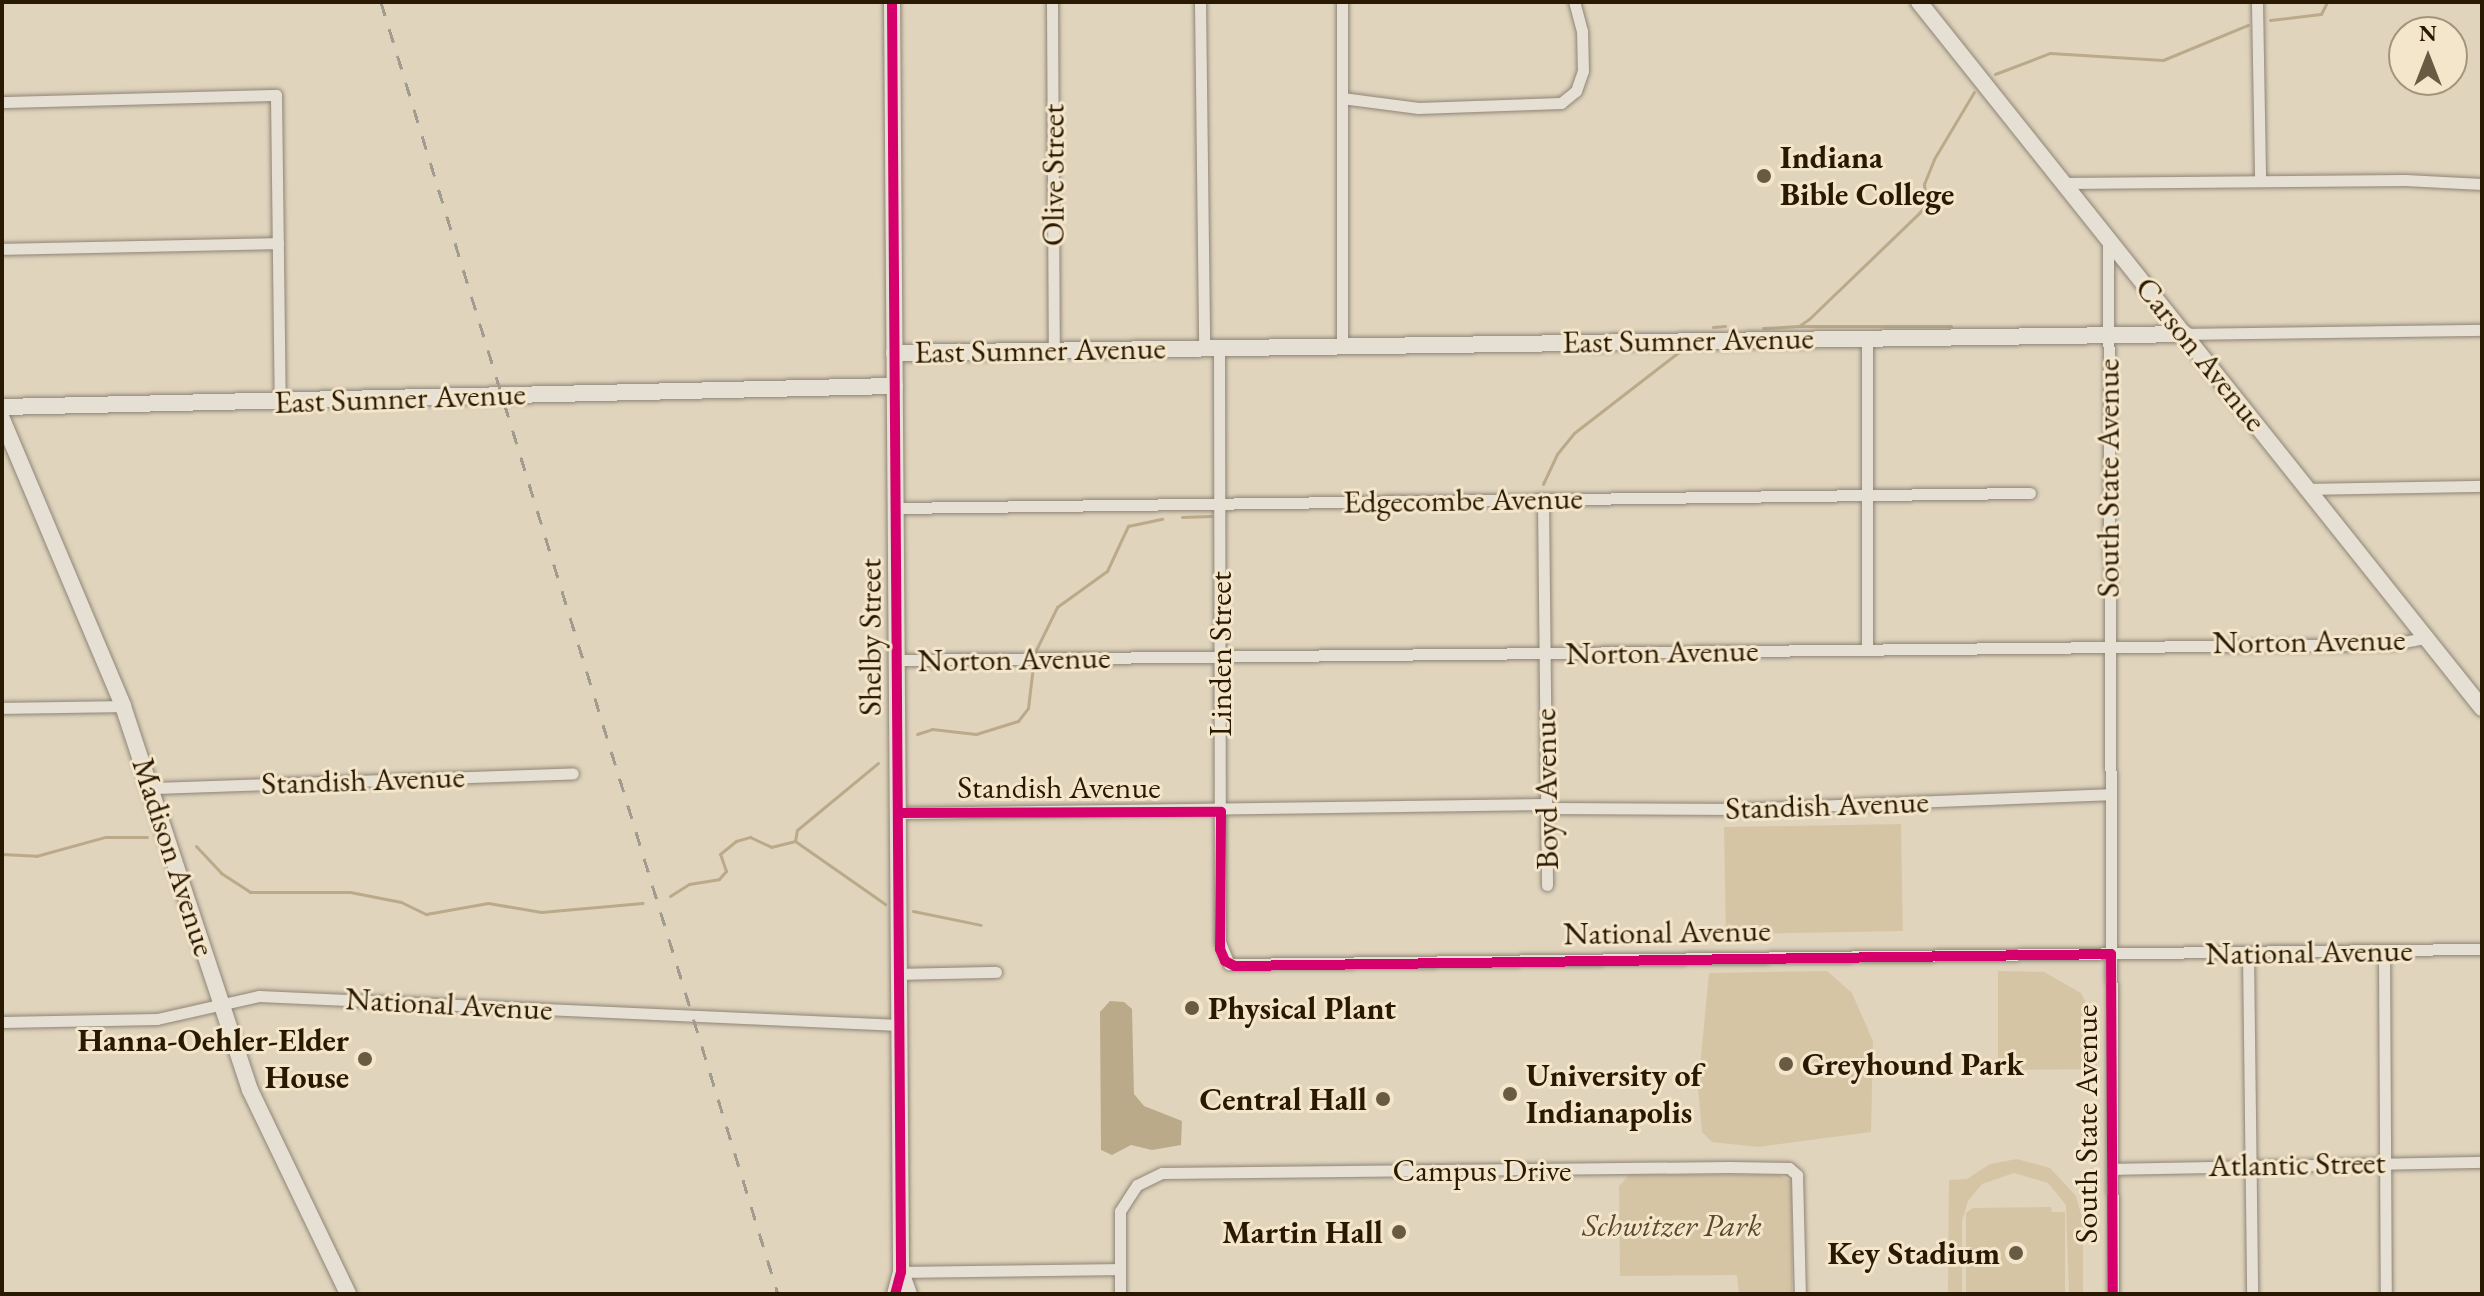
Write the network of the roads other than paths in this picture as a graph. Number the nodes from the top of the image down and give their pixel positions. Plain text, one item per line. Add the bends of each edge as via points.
1 (892, 2) edge
2 (1052, 2) edge
3 (1200, 2) edge
4 (1342, 2) edge
5 (1574, 2) edge
6 (1919, 2) edge
7 (2257, 2) edge
8 (1342, 98) junction
9 (2, 102) edge
10 (2260, 181) junction
11 (2065, 183) junction
12 (2482, 184) edge
13 (2108, 238) junction
14 (278, 243) junction
15 (2, 249) edge
16 (2482, 330) edge
17 (2185, 334) junction
18 (2108, 335) junction
19 (1867, 338) junction
20 (1342, 344) junction
21 (1212, 346) junction
22 (1054, 349) junction
23 (894, 353) junction
24 (895, 386) junction
25 (280, 401) junction
26 (2, 407) edge
27 (2, 419) edge
28 (2482, 486) edge
29 (2308, 489) junction
30 (2030, 493) dead end
31 (1867, 495) junction
32 (1543, 500) junction
33 (1220, 502) junction
34 (895, 508) junction
35 (2426, 638) junction
36 (2107, 643) junction
37 (1867, 647) junction
38 (1545, 654) junction
39 (1220, 657) junction
40 (897, 660) junction
41 (123, 706) junction
42 (2, 708) edge
43 (2482, 708) edge
44 (573, 773) dead end
45 (153, 788) junction
46 (2109, 794) junction
47 (1546, 806) junction
48 (1221, 812) junction
49 (898, 813) junction
50 (1547, 885) dead end
51 (2482, 949) edge
52 (2384, 951) junction
53 (2248, 953) junction
54 (2111, 954) junction
55 (1225, 961) joint
56 (996, 972) dead end
57 (899, 974) junction
58 (220, 1003) junction
59 (2, 1022) edge
60 (899, 1025) junction
61 (2482, 1162) edge
62 (2385, 1163) junction
63 (2249, 1164) junction
64 (2112, 1169) junction
65 (1119, 1269) junction
66 (901, 1272) junction
67 (348, 1294) edge
68 (895, 1294) edge
69 (909, 1294) edge
70 (1120, 1294) edge
71 (1800, 1294) edge
72 (2113, 1294) edge
73 (2252, 1294) edge
74 (2386, 1294) edge

1 - 23 main road, Shelby Street
2 - 22 street, Olive Street
3 - 21 street, Linden Street
4 - 8 street
5 - 8 street via 1582,31 1583,71 1576,91 1561,103 1418,108
6 - 11 main road, Carson Avenue
7 - 10 street
8 - 20 street
9 - 14 street via 276,95
10 - 11 street
10 - 12 street
11 - 13 main road, Carson Avenue
13 - 17 main road, Carson Avenue
13 - 18 street, South State Avenue
14 - 15 street
14 - 25 street
16 - 17 street, East Sumner Avenue
17 - 18 main road, East Sumner Avenue
17 - 29 main road, Carson Avenue
18 - 19 main road, East Sumner Avenue
18 - 36 street, South State Avenue
19 - 20 main road, East Sumner Avenue
19 - 31 street
20 - 21 main road, East Sumner Avenue
21 - 22 main road, East Sumner Avenue
21 - 33 street, Linden Street
22 - 23 main road, East Sumner Avenue
23 - 24 main road, Shelby Street
24 - 25 main road, East Sumner Avenue
24 - 34 main road, Shelby Street
25 - 26 main road, East Sumner Avenue
27 - 41 main road, Madison Avenue
28 - 29 street
29 - 35 main road, Carson Avenue
30 - 31 street, Edgecombe Avenue
31 - 32 street, Edgecombe Avenue
31 - 37 street
32 - 33 street, Edgecombe Avenue
32 - 38 street, Boyd Avenue
33 - 34 street, Edgecombe Avenue
33 - 39 street, Linden Street
34 - 40 main road, Shelby Street
35 - 36 street, Norton Avenue via 2392,644
35 - 43 main road, Carson Avenue
36 - 37 street, Norton Avenue
36 - 46 street, South State Avenue
37 - 38 street, Norton Avenue
38 - 39 street, Norton Avenue
38 - 47 street, Boyd Avenue
39 - 40 street, Norton Avenue
39 - 48 street, Linden Street
40 - 49 main road, Shelby Street
41 - 42 street
41 - 45 main road, Madison Avenue
44 - 45 street, Standish Avenue
45 - 58 main road, Madison Avenue
46 - 47 street, Standish Avenue via 1739,809
46 - 54 street, South State Avenue
47 - 48 street, Standish Avenue
47 - 50 street, Boyd Avenue
48 - 49 street, Standish Avenue
48 - 55 street, Linden Street via 1220,942
49 - 57 main road, Shelby Street
51 - 52 street, National Avenue
52 - 53 street, National Avenue
52 - 62 street
53 - 54 street, National Avenue
53 - 63 street
54 - 55 street, National Avenue via 1241,966
54 - 64 street, South State Avenue
56 - 57 street
57 - 60 main road, Shelby Street
58 - 59 street, National Avenue via 157,1019
58 - 60 street, National Avenue via 279,996
58 - 67 main road, Madison Avenue via 266,1130
60 - 66 main road, Shelby Street
61 - 62 street, Atlantic Street
62 - 63 street, Atlantic Street
62 - 74 street
63 - 64 street, Atlantic Street
63 - 73 street
64 - 72 street, South State Avenue
65 - 66 street
65 - 70 street
65 - 71 street, Campus Drive via 1122,1206 1137,1185 1162,1173 1781,1167 1792,1169 1798,1178
66 - 68 main road, Shelby Street
66 - 69 main road, Shelby Street

